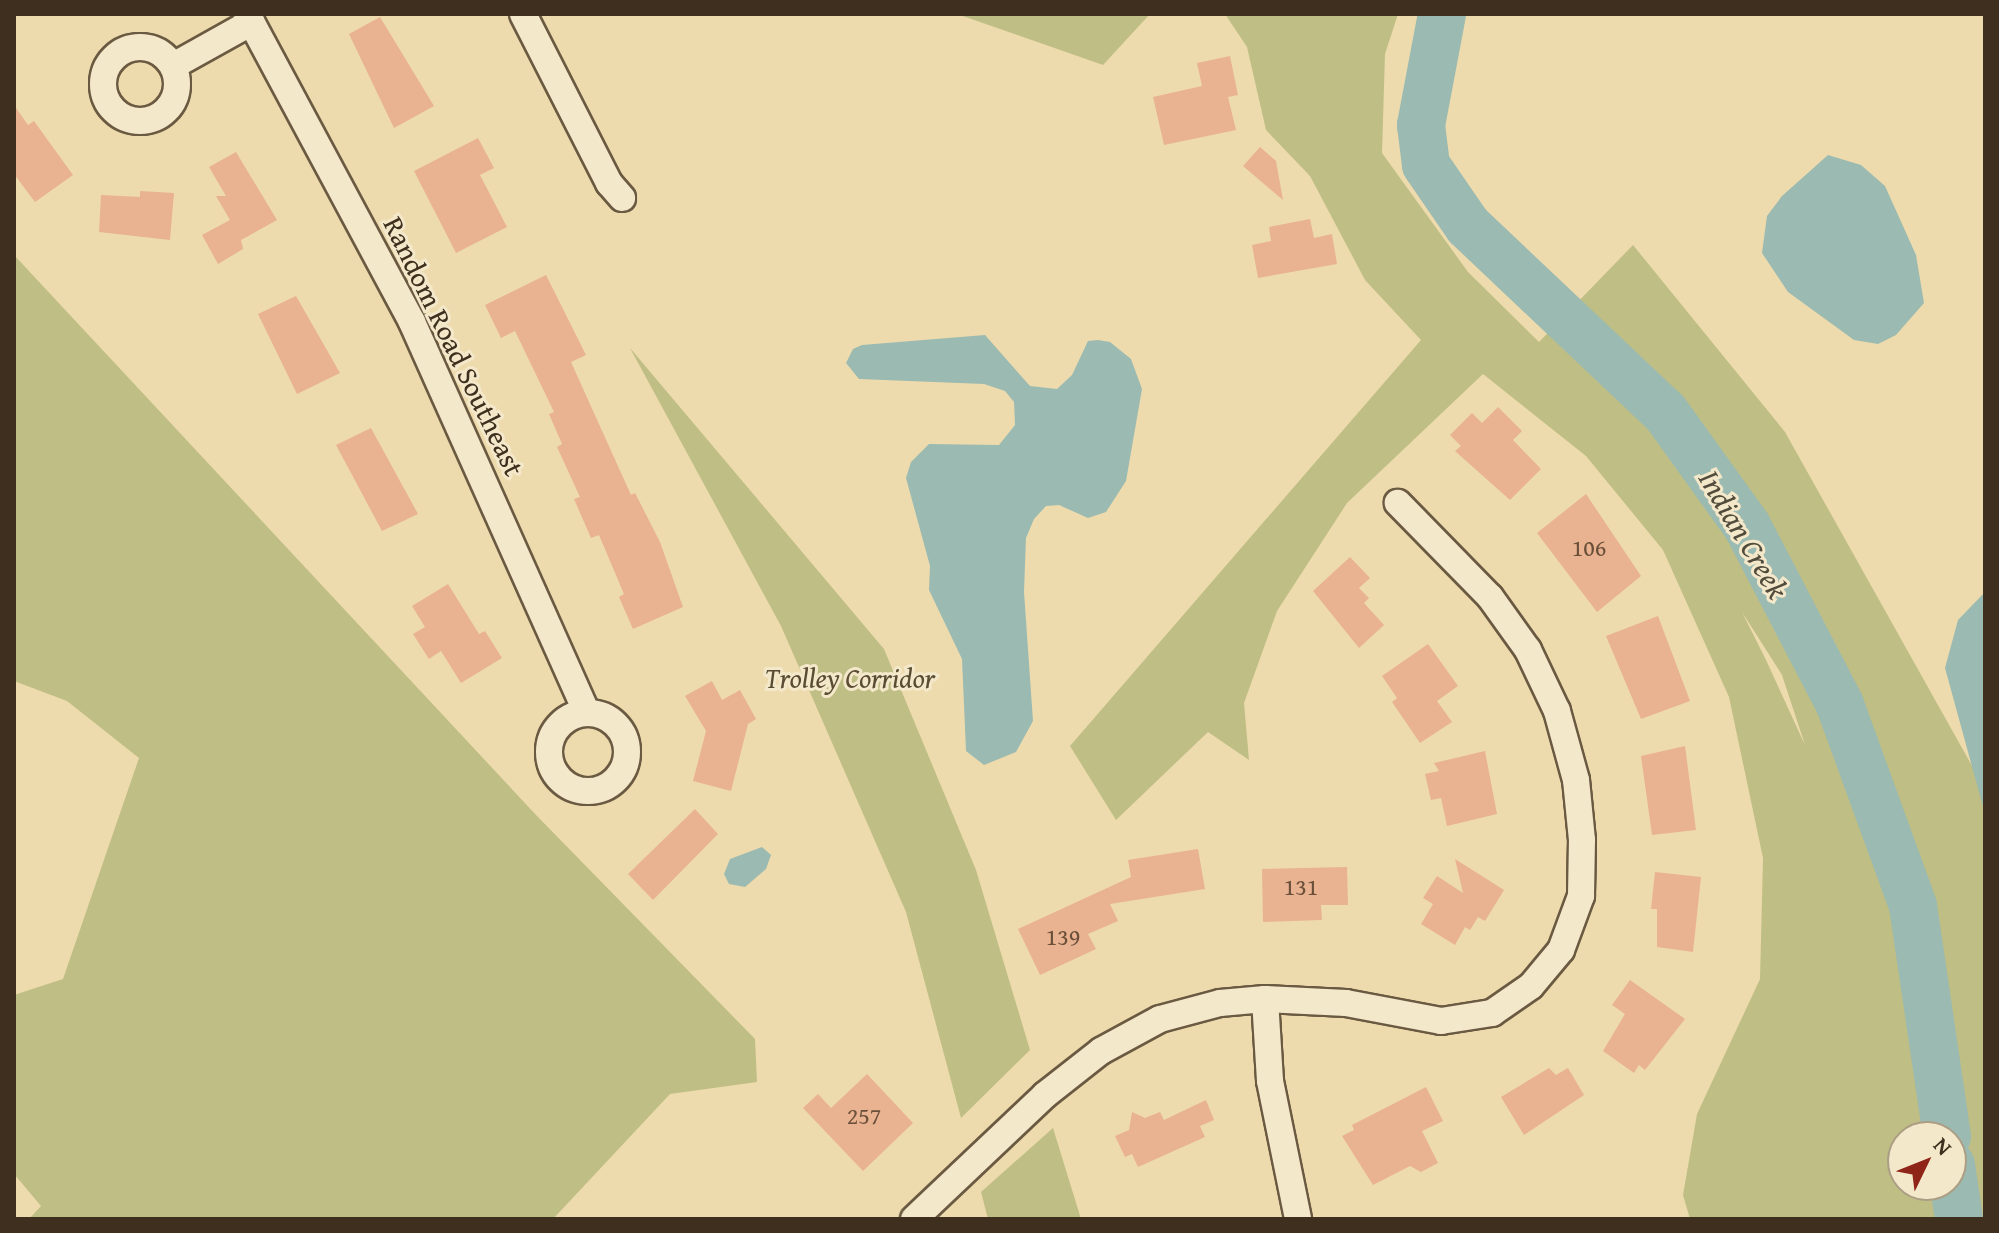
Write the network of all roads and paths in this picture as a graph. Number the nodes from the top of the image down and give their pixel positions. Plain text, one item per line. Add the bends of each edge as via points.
1 (523, 14) edge
2 (250, 18) edge
3 (173, 66) dead end
4 (622, 198) dead end
5 (1398, 503) dead end
6 (587, 713) dead end
7 (1265, 999) junction
8 (914, 1219) edge
9 (1298, 1219) edge

1 - 4 street via 609,183
2 - 3 street
2 - 6 street, Random Road Southeast via 412,322
5 - 7 street via 1490,597 1528,650 1557,711 1576,780 1581,896 1561,950 1531,986 1492,1013 1441,1021 1346,1003
7 - 8 street via 1220,1003 1160,1019 1101,1051 1045,1095
7 - 9 street via 1270,1081

